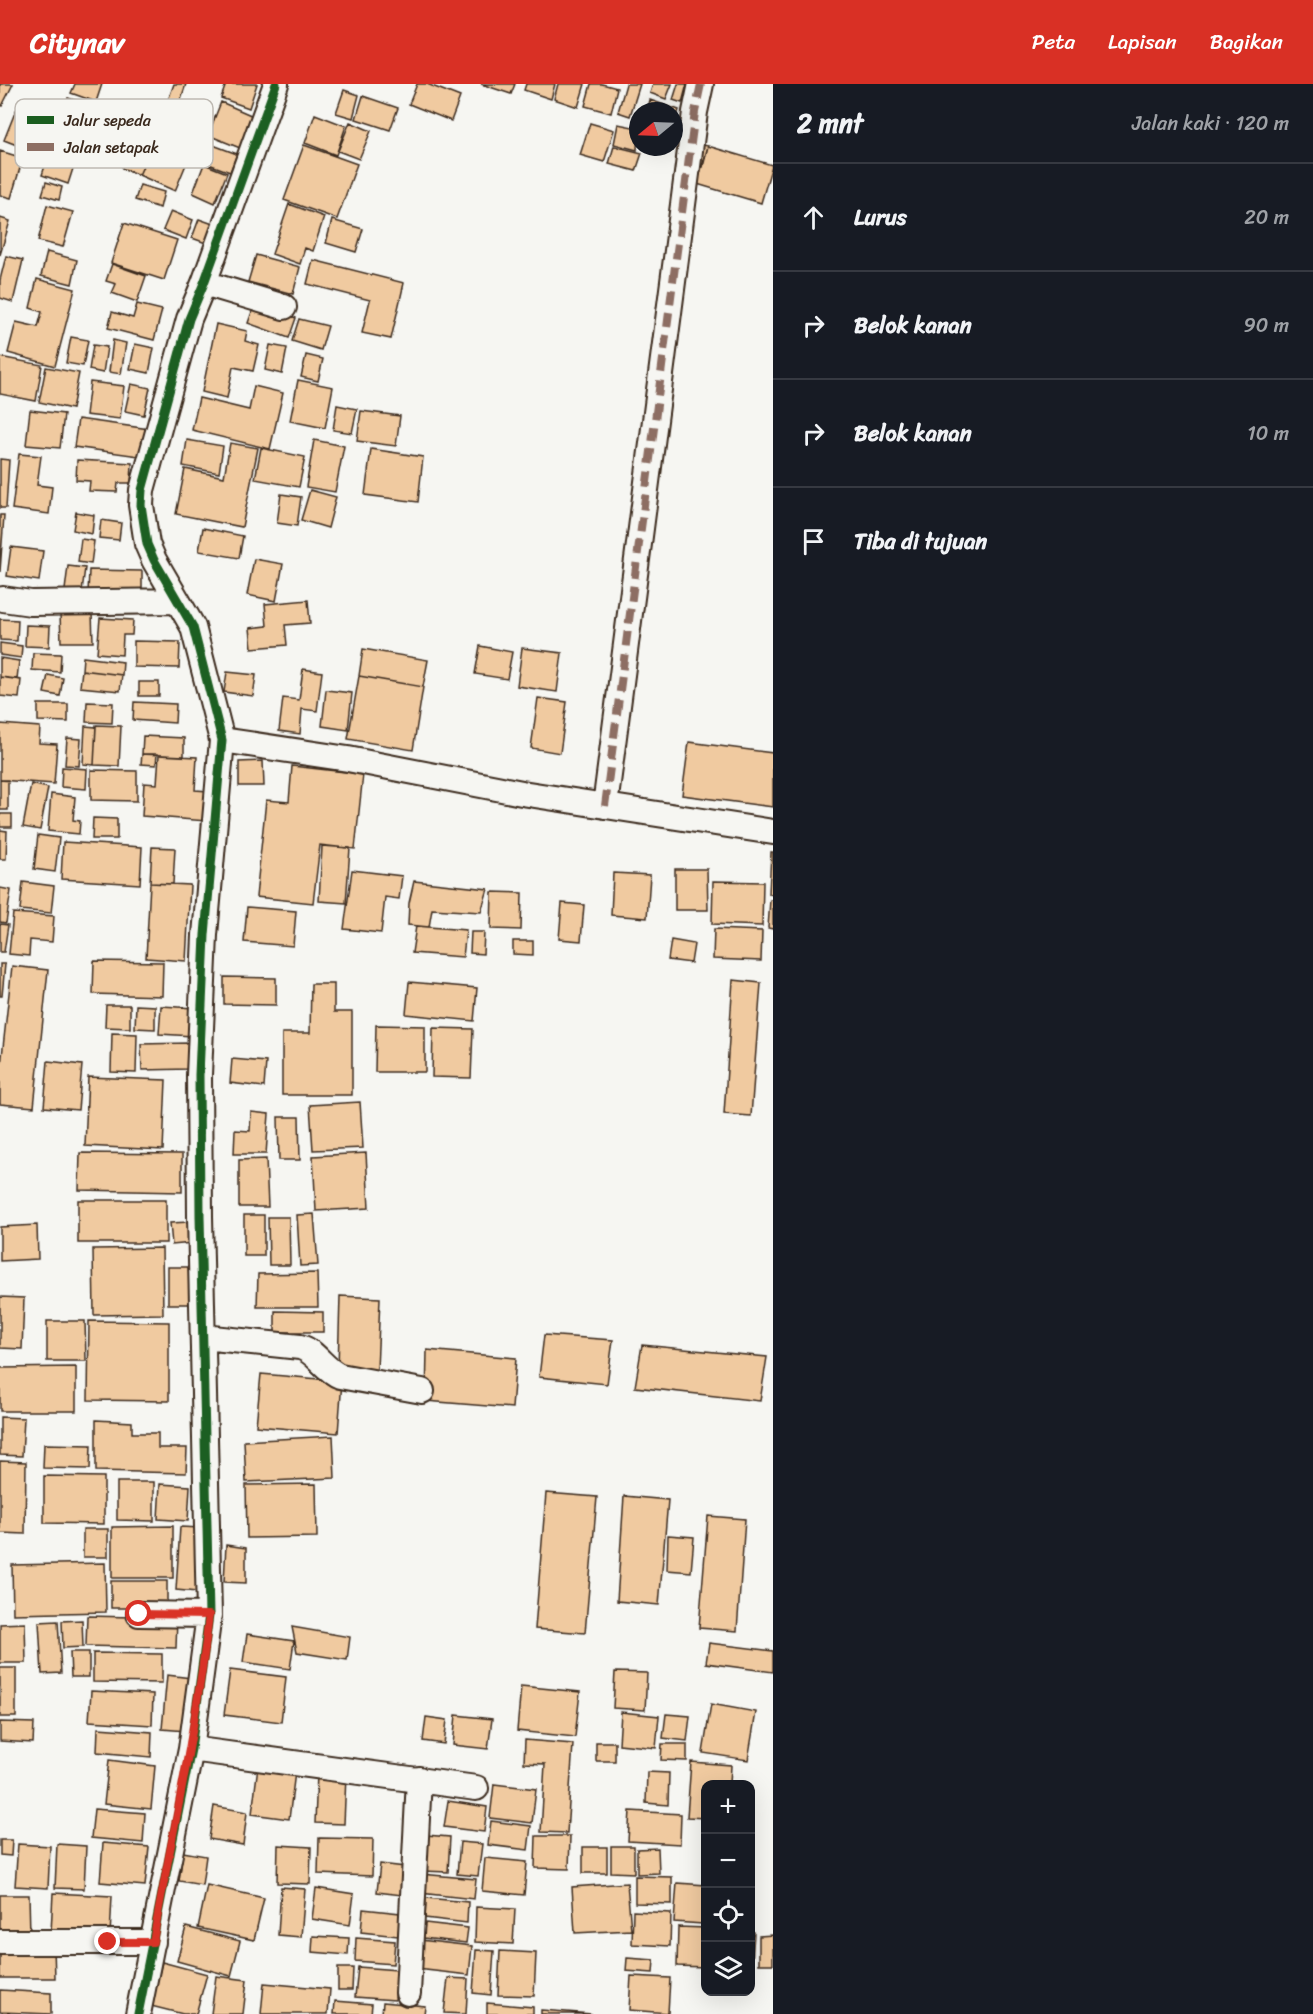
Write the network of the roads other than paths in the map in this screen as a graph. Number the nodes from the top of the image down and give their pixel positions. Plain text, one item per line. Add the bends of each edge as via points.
1 (276, 84) edge
2 (701, 84) edge
3 (204, 283) junction
4 (284, 307) dead end
5 (3, 599) dead end
6 (177, 601) junction
7 (222, 740) junction
8 (605, 806) junction
9 (773, 831) edge
10 (203, 1337) junction
11 (422, 1391) dead end
12 (139, 1614) dead end
13 (209, 1615) junction
14 (191, 1749) junction
15 (419, 1779) junction
16 (476, 1788) dead end
17 (0, 1942) edge
18 (153, 1942) junction
19 (408, 1993) dead end
20 (138, 2014) edge

1 - 3 street
2 - 8 street
3 - 4 street
3 - 6 street via 189,319 142,490 147,544
5 - 6 street via 31,603
6 - 7 street via 193,627
7 - 8 street
7 - 10 street via 205,935 200,1076
8 - 9 street
10 - 11 street via 300,1347 340,1376
10 - 13 street
12 - 13 street
13 - 14 street
14 - 15 street
14 - 18 street
15 - 16 street
15 - 19 street
17 - 18 street
18 - 20 street

